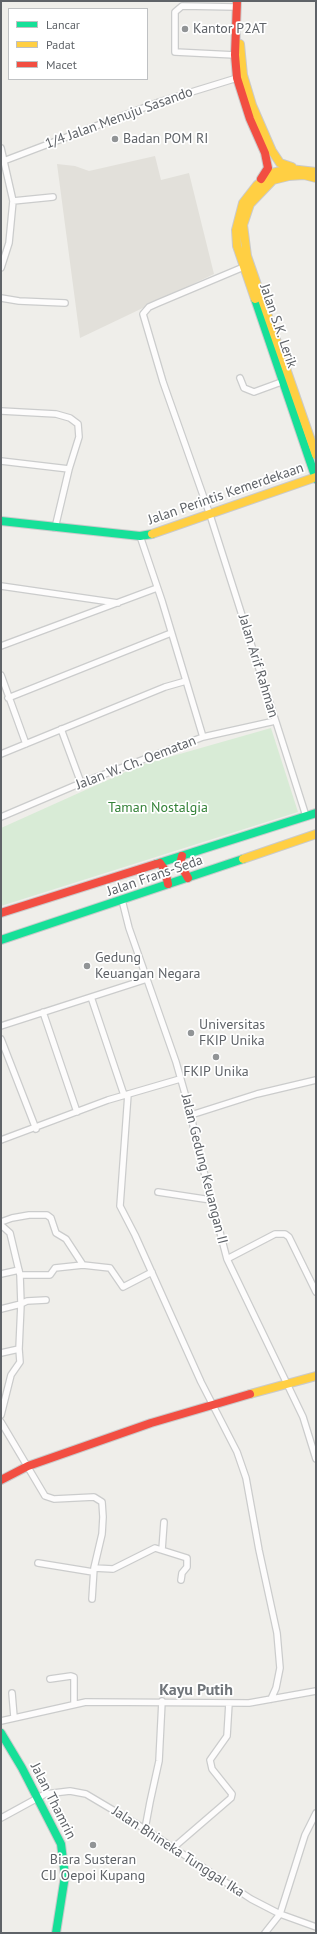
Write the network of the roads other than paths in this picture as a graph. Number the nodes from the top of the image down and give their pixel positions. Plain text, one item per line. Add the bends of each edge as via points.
1 (238, 3) edge
2 (235, 55) junction
3 (237, 78) junction
4 (1, 148) edge
5 (2, 161) edge
6 (301, 170) junction
7 (316, 172) edge
8 (316, 178) edge
9 (257, 185) junction
10 (53, 197) dead end
11 (13, 201) junction
12 (247, 266) junction
13 (1, 268) edge
14 (1, 298) edge
15 (65, 303) dead end
16 (240, 378) dead end
17 (284, 381) junction
18 (1, 410) edge
19 (316, 455) edge
20 (1, 462) edge
21 (69, 469) junction
22 (315, 478) edge
23 (210, 515) junction
24 (1, 521) edge
25 (55, 528) junction
26 (140, 536) junction
27 (1, 586) edge
28 (157, 588) junction
29 (119, 603) junction
30 (171, 633) junction
31 (1, 646) edge
32 (1, 675) edge
33 (186, 681) junction
34 (8, 698) junction
35 (275, 721) junction
36 (61, 729) junction
37 (203, 737) junction
38 (26, 744) junction
39 (1, 754) edge
40 (81, 783) junction
41 (316, 813) edge
42 (306, 816) junction
43 (1, 817) edge
44 (316, 834) edge
45 (182, 856) junction
46 (160, 863) junction
47 (188, 878) junction
48 (168, 884) junction
49 (122, 900) junction
50 (1, 913) edge
51 (1, 940) edge
52 (147, 979) junction
53 (91, 997) junction
54 (43, 1012) junction
55 (1, 1026) edge
56 (1, 1039) edge
57 (180, 1079) junction
58 (316, 1080) edge
59 (126, 1095) junction
60 (77, 1112) junction
61 (191, 1115) junction
62 (36, 1129) junction
63 (1, 1140) edge
64 (158, 1192) dead end
65 (211, 1200) junction
66 (1, 1222) edge
67 (1, 1226) edge
68 (227, 1259) junction
69 (83, 1265) junction
70 (152, 1272) junction
71 (19, 1273) junction
72 (1, 1274) edge
73 (316, 1292) edge
74 (46, 1300) dead end
75 (21, 1304) junction
76 (1, 1309) edge
77 (19, 1349) junction
78 (1, 1353) edge
79 (316, 1376) edge
80 (288, 1385) junction
81 (213, 1404) junction
82 (1, 1415) edge
83 (1, 1422) edge
84 (316, 1459) edge
85 (28, 1466) junction
86 (1, 1480) edge
87 (164, 1522) dead end
88 (162, 1550) junction
89 (38, 1563) dead end
90 (94, 1570) junction
91 (181, 1580) dead end
92 (92, 1599) dead end
93 (50, 1679) dead end
94 (316, 1691) edge
95 (12, 1693) dead end
96 (271, 1699) junction
97 (162, 1701) junction
98 (229, 1703) junction
99 (74, 1704) junction
100 (14, 1717) junction
101 (1, 1721) edge
102 (1, 1734) edge
103 (38, 1798) junction
104 (316, 1813) edge
105 (1, 1818) edge
106 (145, 1829) junction
107 (173, 1848) junction
108 (280, 1914) junction
109 (316, 1928) edge
110 (56, 1933) edge
111 (265, 1933) edge

1 - 2 main road, Jalan S.K. Lerik
1 - 2 street via 182,6 175,11 174,19 176,53
1 - 6 main road via 243,75 252,106 280,163
2 - 3 main road, Jalan S.K. Lerik
3 - 5 street, 1/4 Jalan Menuju Sasando via 159,102
3 - 9 main road, Jalan S.K. Lerik via 250,119 265,153 268,168
4 - 5 street
5 - 11 street
6 - 7 main road, Jalan S.K. Lerik
6 - 9 main road, Jalan S.K. Lerik via 282,169 272,173
8 - 12 main road via 304,175 280,177 267,184 250,204 243,225
9 - 12 main road, Jalan S.K. Lerik via 242,203 236,230 237,246
10 - 11 street
11 - 13 street via 9,243
12 - 17 main road, Jalan S.K. Lerik
12 - 19 main road
12 - 23 street, Jalan Arif Rahman via 149,307 143,314 167,394
14 - 15 street
16 - 17 street via 244,388 254,392
17 - 22 main road, Jalan S.K. Lerik
18 - 21 street via 56,414 75,420 80,429
20 - 21 street
21 - 25 street
22 - 23 main road, Jalan Perintis Kemerdekaan
23 - 26 main road, Jalan Perintis Kemerdekaan
23 - 35 street, Jalan Arif Rahman
24 - 25 main road, Jalan Perintis Kemerdekaan
25 - 26 main road, Jalan Perintis Kemerdekaan
26 - 28 street
27 - 29 street
28 - 29 street
28 - 30 street
29 - 31 street
30 - 33 street
30 - 34 street
32 - 34 street
33 - 36 street
33 - 37 street
34 - 38 street
35 - 37 street, Jalan W. Ch. Oematan
35 - 42 street, Jalan Arif Rahman
36 - 38 street
36 - 40 street
37 - 40 street, Jalan W. Ch. Oematan
38 - 39 street
40 - 43 street, Jalan W. Ch. Oematan
41 - 42 main road, Jalan Frans-Seda
42 - 45 main road, Jalan Frans-Seda
44 - 47 main road, Jalan Frans-Seda
45 - 46 main road, Jalan Frans-Seda
45 - 47 main road via 180,864
46 - 48 main road via 165,870
46 - 50 main road, Jalan Frans-Seda
47 - 48 main road, Jalan Frans-Seda
48 - 49 main road, Jalan Frans-Seda
49 - 51 main road, Jalan Frans-Seda
49 - 52 street, Jalan Gedung Keuangan II
52 - 53 street
52 - 57 street, Jalan Gedung Keuangan II
53 - 54 street
53 - 59 street
54 - 55 street
54 - 60 street
56 - 62 street
57 - 59 street
57 - 61 street, Jalan Gedung Keuangan II
58 - 61 street via 256,1094
59 - 60 street
59 - 70 street via 120,1206
60 - 62 street
61 - 65 street, Jalan Gedung Keuangan II
62 - 63 street
64 - 65 street
65 - 68 street, Jalan Gedung Keuangan II
66 - 69 street via 29,1215 47,1215 51,1218 56,1233 66,1239
67 - 71 street via 10,1234
68 - 73 street via 275,1234 285,1234 289,1237
68 - 80 street, Jalan Gedung Keuangan II
69 - 70 street via 111,1268 123,1287
69 - 71 street via 55,1268 50,1275
70 - 81 street
71 - 72 street
71 - 75 street
74 - 75 street via 27,1301
75 - 76 street
75 - 77 street
77 - 78 street
77 - 82 street via 20,1362 12,1375
79 - 80 main road
80 - 81 main road
80 - 84 street, Jalan Gedung Keuangan II via 303,1417
81 - 85 main road
81 - 96 street via 237,1452 246,1478 277,1634 280,1668
83 - 85 street
85 - 86 main road
85 - 90 street via 45,1496 54,1499 94,1497 102,1502 102,1534
87 - 88 street
88 - 90 street via 150,1549 113,1569
88 - 91 street via 187,1558 187,1567 182,1573
89 - 90 street
90 - 92 street
93 - 99 street via 74,1677
94 - 96 street
95 - 100 street
96 - 98 street
97 - 98 street
97 - 99 street
97 - 106 street via 160,1761
98 - 107 street via 227,1736 210,1760 212,1769 232,1794 231,1798
99 - 100 street
100 - 101 street
102 - 103 main road, Jalan Thamrin
103 - 105 street, Jalan Bhineka Tunggal Ika
103 - 106 street, Jalan Bhineka Tunggal Ika via 53,1792 70,1791 86,1794
103 - 110 main road, Jalan Thamrin via 61,1844 64,1856 64,1886
104 - 108 street via 303,1840
106 - 107 street, Jalan Bhineka Tunggal Ika
107 - 108 street, Jalan Bhineka Tunggal Ika via 251,1899
108 - 109 street, Jalan Bhineka Tunggal Ika
108 - 111 street

